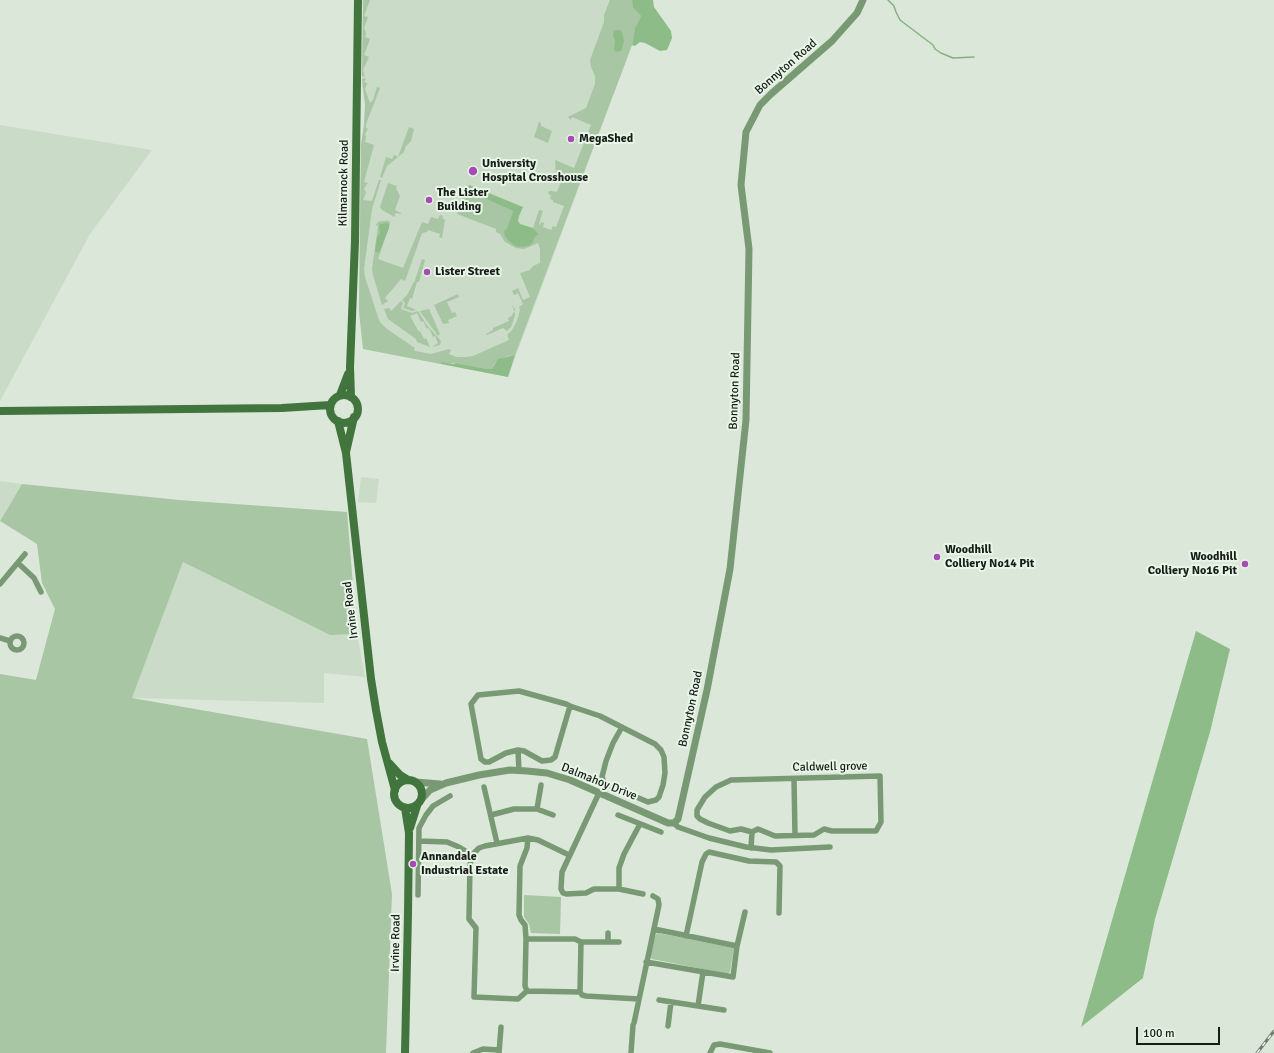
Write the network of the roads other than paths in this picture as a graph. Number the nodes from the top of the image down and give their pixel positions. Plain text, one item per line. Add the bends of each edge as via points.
1 (358, 0) edge
2 (862, 0) edge
3 (350, 367) junction
4 (340, 395) junction
5 (351, 397) junction
6 (330, 405) junction
7 (0, 411) edge
8 (354, 417) junction
9 (338, 421) junction
10 (346, 453) junction
11 (25, 554) dead end
12 (18, 563) junction
13 (0, 584) edge
14 (42, 592) dead end
15 (0, 638) edge
16 (10, 641) dead end
17 (570, 706) junction
18 (622, 727) junction
19 (518, 750) junction
20 (388, 762) junction
21 (519, 771) junction
22 (794, 779) junction
23 (408, 780) junction
24 (416, 782) junction
25 (442, 784) junction
26 (541, 785) dead end
27 (484, 787) dead end
28 (395, 790) junction
29 (599, 793) junction
30 (450, 796) dead end
31 (422, 798) junction
32 (417, 806) junction
33 (405, 808) junction
34 (537, 809) junction
35 (491, 815) junction
36 (553, 815) dead end
37 (618, 815) dead end
38 (674, 822) junction
39 (640, 824) junction
40 (661, 832) dead end
41 (752, 832) junction
42 (409, 833) junction
43 (795, 835) junction
44 (528, 838) junction
45 (419, 841) junction
46 (497, 843) junction
47 (830, 847) dead end
48 (751, 848) junction
49 (472, 855) junction
50 (569, 855) junction
51 (619, 889) junction
52 (643, 894) dead end
53 (418, 895) dead end
54 (653, 896) dead end
55 (745, 912) dead end
56 (779, 913) dead end
57 (654, 929) junction
58 (608, 933) dead end
59 (686, 936) junction
60 (526, 939) junction
61 (581, 942) junction
62 (608, 942) junction
63 (619, 942) dead end
64 (737, 946) junction
65 (646, 962) junction
66 (703, 972) junction
67 (527, 991) junction
68 (580, 992) junction
69 (638, 999) junction
70 (659, 1000) dead end
71 (671, 1002) junction
72 (698, 1006) junction
73 (724, 1010) dead end
74 (668, 1026) dead end
75 (501, 1027) dead end
76 (499, 1052) edge
77 (405, 1053) edge
78 (473, 1053) edge
79 (631, 1053) edge
80 (710, 1053) edge
81 (770, 1053) edge

1 - 3 main road, Kilmarnock Road via 355,241
2 - 38 street, Bonnyton Road via 857,13 832,41 760,105 746,132 741,185 749,249 746,420 730,568 708,690 678,818
3 - 4 main road, Kilmarnock Road
3 - 5 main road, Kilmarnock Road
4 - 5 main road
4 - 6 main road
5 - 8 main road via 356,404
6 - 7 main road via 282,408
6 - 9 main road via 331,414
8 - 9 main road via 347,422
8 - 10 main road, Irvine Road
9 - 10 main road, Irvine Road
10 - 20 main road, Irvine Road via 371,680
11 - 12 street
12 - 13 street
12 - 14 street via 34,578
15 - 16 street
17 - 18 street
17 - 19 street via 555,757 542,761
17 - 19 street via 519,691 478,695 471,704 481,759 489,762
18 - 18 street via 606,761 602,777 604,782 648,802 656,800 665,773 661,750 655,744
19 - 21 street
20 - 23 main road
20 - 28 main road, Irvine Road
21 - 25 street, Dalmahoy Drive via 510,770
21 - 29 street, Dalmahoy Drive via 547,773
22 - 41 street, Caldwell grove via 731,780 710,792 697,810 697,816 708,823 730,831 741,829
22 - 43 street, Caldwell grove
22 - 43 street, Caldwell grove via 880,776 881,784 881,822 876,831 824,829 814,835
23 - 24 main road
23 - 28 main road via 400,783
24 - 25 street
24 - 31 main road via 422,790
25 - 31 street
26 - 34 street
27 - 35 street
28 - 33 main road via 397,803
29 - 38 street, Dalmahoy Drive via 668,823
29 - 50 street
30 - 45 street via 433,806 426,815 419,828
31 - 32 main road
32 - 33 main road
32 - 42 main road
33 - 42 main road
34 - 35 street via 514,809
34 - 36 street
35 - 46 street
37 - 39 street
38 - 48 street via 709,838
39 - 40 street
39 - 51 street via 619,868
41 - 43 street, Caldwell grove via 758,829 775,836
41 - 48 street
42 - 77 main road, Irvine Road
44 - 46 street
44 - 50 street
44 - 60 street via 520,866 519,915 525,925
45 - 49 street via 447,842
45 - 53 street
46 - 49 street via 479,848
47 - 48 street via 770,850
49 - 67 street via 469,919 476,928 474,997 518,999
50 - 51 street via 562,872 563,893
51 - 52 street
54 - 57 street via 658,899 659,905
55 - 64 street
56 - 59 street via 780,866 776,862 749,861 709,852 702,862
57 - 59 street
57 - 65 street
58 - 62 street
59 - 64 street
60 - 61 street via 575,939
60 - 67 street via 524,986
61 - 62 street
61 - 68 street
62 - 63 street
64 - 66 street via 733,977
65 - 66 street
65 - 69 street
66 - 72 street
67 - 68 street
68 - 69 street via 586,996
69 - 79 street
70 - 71 street
71 - 72 street
71 - 74 street
72 - 73 street
75 - 76 street
76 - 78 street via 483,1049
80 - 81 street via 714,1045 720,1044

